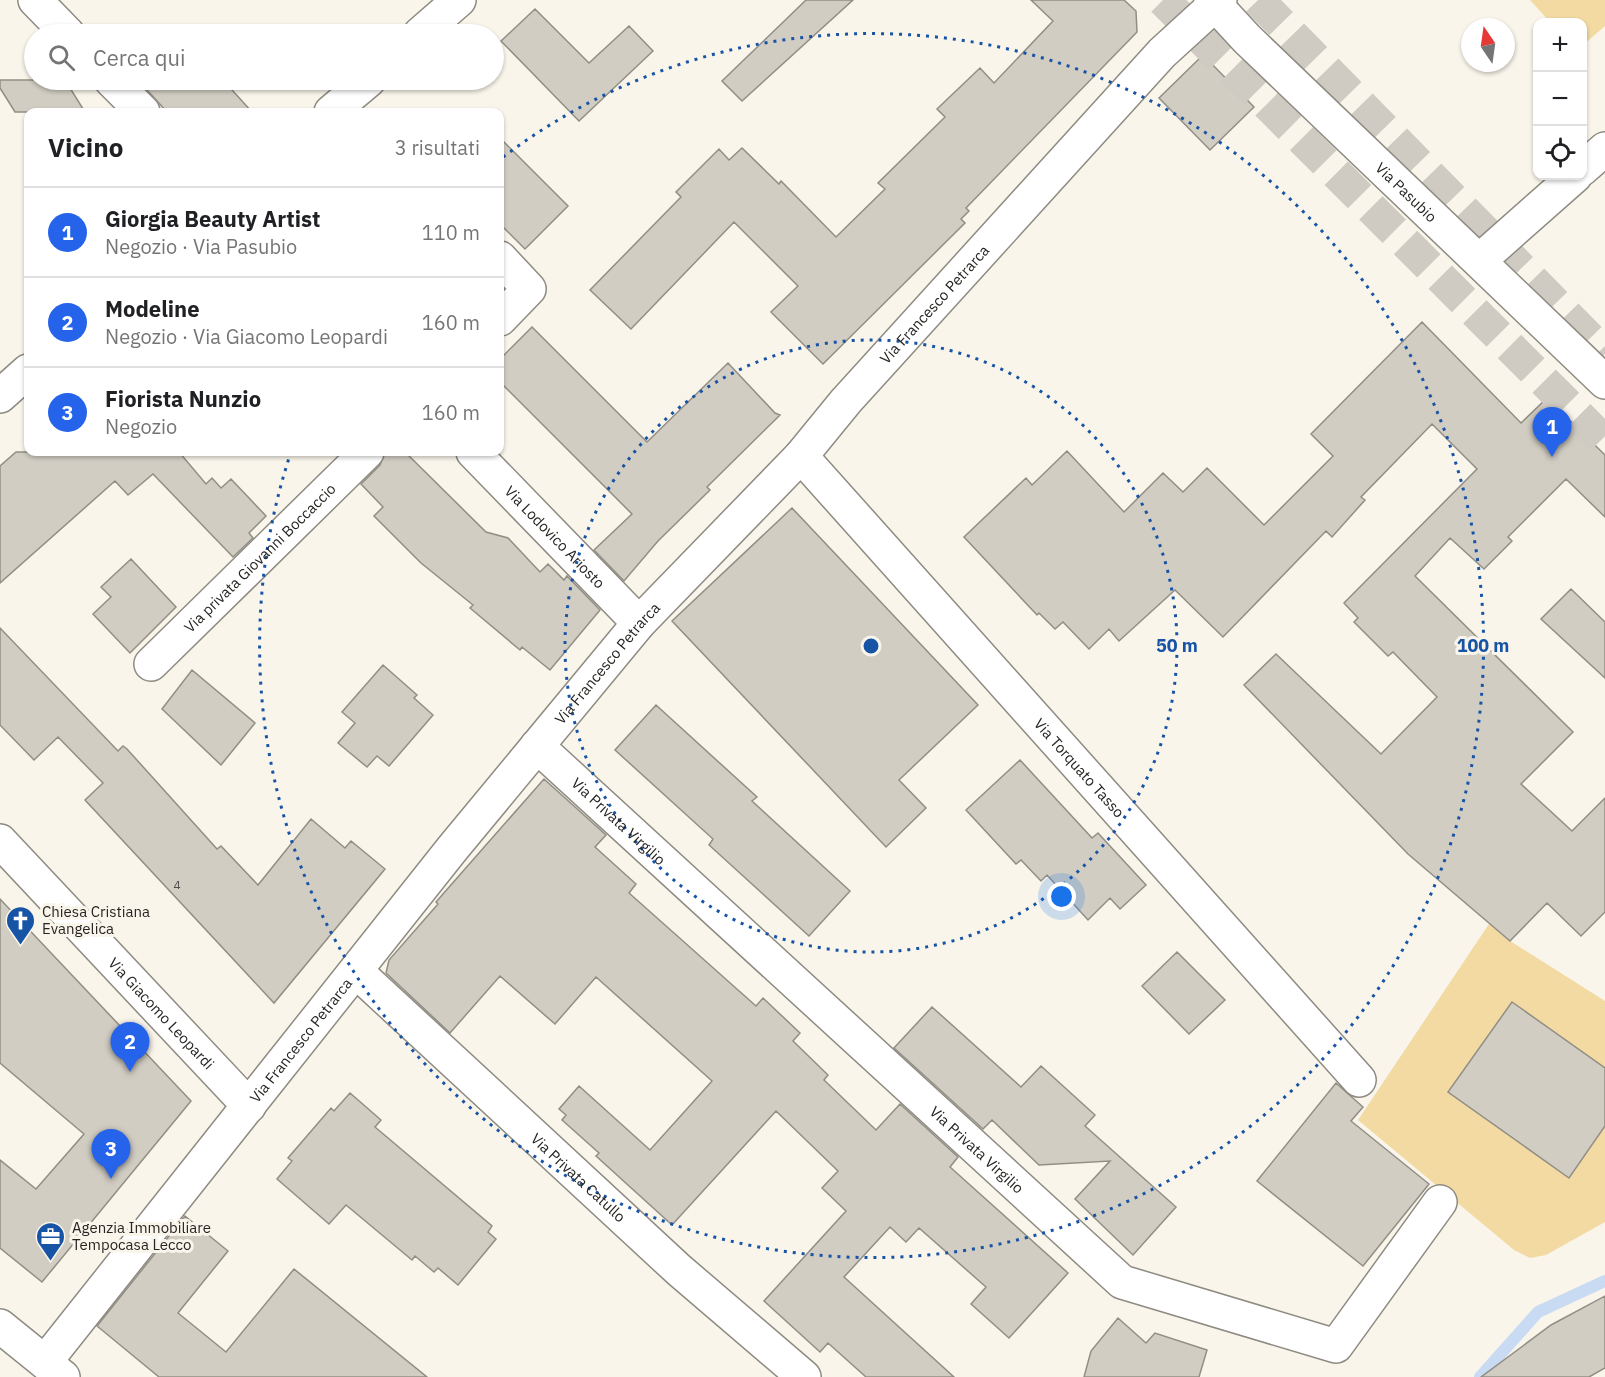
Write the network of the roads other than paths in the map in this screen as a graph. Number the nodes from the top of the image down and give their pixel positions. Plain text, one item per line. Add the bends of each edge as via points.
1 (35, 0) edge
2 (459, 0) edge
3 (1215, 1) edge
4 (58, 24) edge
5 (431, 24) edge
6 (121, 90) edge
7 (139, 108) edge
8 (1605, 149) edge
9 (1587, 165) edge
10 (1570, 180) edge
11 (1480, 260) junction
12 (504, 262) edge
13 (504, 315) edge
14 (24, 375) edge
15 (1605, 382) edge
16 (0, 396) edge
17 (363, 456) edge
18 (477, 456) edge
19 (801, 456) junction
20 (639, 623) junction
21 (151, 664) dead end
22 (537, 746) junction
23 (0, 841) edge
24 (350, 981) junction
25 (1359, 1080) dead end
26 (249, 1106) junction
27 (1440, 1202) dead end
28 (626, 1252) dead end
29 (0, 1326) edge
30 (54, 1369) edge
31 (804, 1377) edge

1 - 4 street
2 - 5 street
3 - 11 street, Via Pasubio via 1247,39
3 - 19 street, Via Francesco Petrarca via 1162,53 846,401
6 - 7 street
8 - 9 street
10 - 11 street
11 - 15 street, Via Pasubio
12 - 13 street via 529,289
14 - 16 street
17 - 21 street, Via privata Giovanni Boccaccio
18 - 20 street, Via Lodovico Ariosto
19 - 20 street, Via Francesco Petrarca
19 - 25 street, Via Torquato Tasso
20 - 22 street, Via Francesco Petrarca
22 - 24 street, Via Francesco Petrarca
22 - 27 street, Via Privata Virgilio via 1122,1282 1336,1346
23 - 26 street, Via Giacomo Leopardi
24 - 26 street, Via Francesco Petrarca
24 - 28 street
24 - 31 street, Via Privata Catullo
26 - 30 street, Via Francesco Petrarca
29 - 30 street

